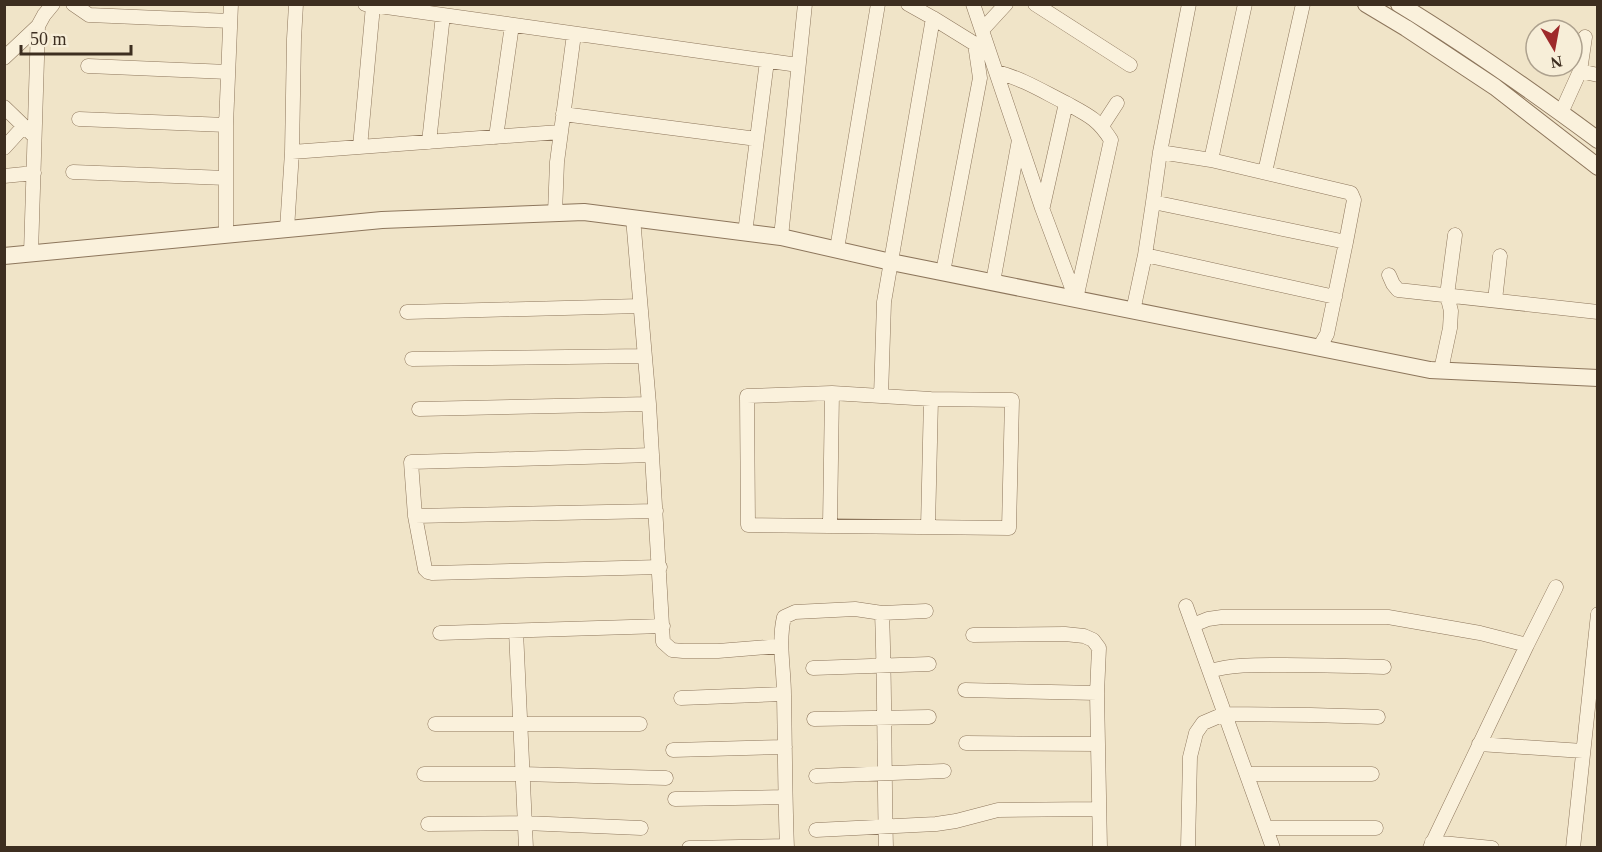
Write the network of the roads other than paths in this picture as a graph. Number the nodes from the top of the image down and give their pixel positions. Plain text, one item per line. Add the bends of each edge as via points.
1 (53, 4) edge
2 (73, 4) edge
3 (231, 4) edge
4 (296, 4) edge
5 (805, 4) edge
6 (878, 4) edge
7 (908, 4) edge
8 (973, 4) edge
9 (1006, 4) edge
10 (1035, 4) edge
11 (1190, 4) edge
12 (1245, 4) edge
13 (1303, 4) edge
14 (1366, 4) edge
15 (369, 5) edge
16 (1407, 7) edge
17 (443, 15) junction
18 (933, 18) junction
19 (230, 21) junction
20 (512, 25) junction
21 (38, 26) junction
22 (982, 29) junction
23 (574, 34) junction
24 (1585, 37) dead end
25 (1584, 44) edge
26 (4, 58) edge
27 (767, 61) junction
28 (798, 65) junction
29 (1130, 65) dead end
30 (88, 66) dead end
31 (228, 72) junction
32 (997, 72) junction
33 (1577, 78) edge
34 (1066, 103) junction
35 (1117, 103) dead end
36 (4, 107) edge
37 (1561, 113) junction
38 (562, 114) junction
39 (79, 119) dead end
40 (226, 125) junction
41 (24, 126) junction
42 (1102, 126) junction
43 (560, 132) junction
44 (34, 136) junction
45 (496, 137) junction
46 (757, 139) junction
47 (1019, 139) junction
48 (1598, 140) edge
49 (429, 142) junction
50 (360, 147) junction
51 (4, 148) edge
52 (292, 152) junction
53 (1160, 152) junction
54 (1211, 160) junction
55 (1598, 167) edge
56 (73, 171) dead end
57 (1265, 172) junction
58 (34, 173) junction
59 (4, 176) edge
60 (226, 178) junction
61 (1153, 202) junction
62 (1042, 208) junction
63 (555, 213) junction
64 (633, 218) junction
65 (287, 229) junction
66 (745, 233) junction
67 (226, 235) junction
68 (1455, 235) dead end
69 (781, 237) junction
70 (1346, 242) junction
71 (837, 249) junction
72 (31, 253) junction
73 (1144, 255) junction
74 (4, 256) edge
75 (1500, 256) dead end
76 (891, 262) junction
77 (943, 272) junction
78 (1389, 275) dead end
79 (993, 282) junction
80 (1447, 295) junction
81 (1335, 297) junction
82 (1076, 299) junction
83 (1495, 300) junction
84 (640, 306) junction
85 (1133, 311) junction
86 (407, 312) dead end
87 (1598, 312) edge
88 (1318, 348) junction
89 (645, 356) junction
90 (412, 360) dead end
91 (1441, 370) junction
92 (1598, 378) edge
93 (832, 393) junction
94 (881, 396) junction
95 (931, 399) junction
96 (649, 405) junction
97 (418, 410) dead end
98 (652, 455) junction
99 (656, 511) junction
100 (415, 516) junction
101 (830, 525) junction
102 (928, 527) junction
103 (660, 567) junction
104 (1556, 587) dead end
105 (1186, 606) dead end
106 (926, 611) dead end
107 (882, 613) junction
108 (1598, 614) edge
109 (1193, 625) junction
110 (663, 626) junction
111 (516, 631) junction
112 (440, 633) dead end
113 (973, 635) dead end
114 (1527, 645) junction
115 (781, 646) junction
116 (930, 664) dead end
117 (884, 666) junction
118 (1384, 667) dead end
119 (813, 668) dead end
120 (1210, 671) junction
121 (965, 690) dead end
122 (1097, 693) junction
123 (784, 694) junction
124 (681, 698) dead end
125 (1224, 714) junction
126 (929, 717) dead end
127 (1378, 717) dead end
128 (884, 718) junction
129 (814, 719) dead end
130 (520, 723) junction
131 (435, 724) dead end
132 (640, 724) dead end
133 (966, 743) dead end
134 (1098, 744) junction
135 (1479, 744) junction
136 (785, 747) junction
137 (673, 750) dead end
138 (1583, 751) junction
139 (944, 771) dead end
140 (884, 772) junction
141 (423, 774) dead end
142 (522, 774) junction
143 (1247, 774) junction
144 (1372, 774) dead end
145 (816, 776) dead end
146 (666, 778) dead end
147 (785, 797) junction
148 (675, 800) dead end
149 (1099, 809) junction
150 (525, 823) junction
151 (428, 824) dead end
152 (885, 825) junction
153 (641, 828) dead end
154 (1266, 828) junction
155 (1376, 828) dead end
156 (816, 830) dead end
157 (1431, 845) edge
158 (787, 847) edge
159 (526, 848) edge
160 (689, 848) edge
161 (886, 848) edge
162 (1100, 848) edge
163 (1188, 848) edge
164 (1273, 848) edge
165 (1492, 848) edge
166 (1573, 848) edge

1 - 21 street
2 - 19 street via 89,15
3 - 19 street
4 - 52 street
5 - 28 street
6 - 71 street
7 - 18 street
8 - 22 street
9 - 22 street
10 - 29 street
11 - 53 street
12 - 54 street
13 - 57 street
14 - 55 street via 1495,87
15 - 17 street
15 - 50 street
16 - 37 street
17 - 20 street
17 - 49 street
18 - 76 street
18 - 77 street via 975,44 980,78
19 - 31 street
20 - 23 street
20 - 45 street
21 - 26 street
21 - 44 street
22 - 32 street
23 - 27 street
23 - 38 street
24 - 25 street
27 - 28 street
27 - 46 street
28 - 69 street
30 - 31 street
31 - 40 street
32 - 34 street via 1015,76
32 - 47 street
33 - 37 street
34 - 42 street
34 - 62 street
35 - 42 street
36 - 41 street
37 - 48 street
38 - 43 street
38 - 46 street
39 - 40 street
40 - 60 street
41 - 44 street
41 - 51 street
42 - 82 street via 1111,140
43 - 45 street
43 - 63 street
44 - 58 street
45 - 49 street
46 - 66 street
47 - 62 street
47 - 79 street
49 - 50 street
50 - 52 street
52 - 65 street
53 - 54 street
53 - 61 street
54 - 57 street
56 - 60 street
57 - 70 street via 1351,193 1353,213
58 - 59 street
58 - 72 street
60 - 67 street
61 - 70 street
61 - 73 street
62 - 82 street
63 - 64 street
63 - 65 street via 382,220
64 - 66 street
64 - 84 street
65 - 67 street
66 - 69 street
67 - 72 street
68 - 80 street
69 - 71 street
70 - 81 street
71 - 76 street
72 - 74 street
73 - 81 street
73 - 85 street
75 - 83 street
76 - 77 street
76 - 94 street via 884,302
77 - 79 street
78 - 80 street via 1398,290
79 - 82 street
80 - 83 street
80 - 91 street via 1450,328
81 - 88 street via 1327,334
82 - 85 street
83 - 87 street
84 - 86 street
84 - 89 street
85 - 88 street
88 - 91 street
89 - 90 street
89 - 96 street
91 - 92 street
93 - 94 street
93 - 101 street
93 - 101 street via 747,396 748,525
94 - 95 street
95 - 102 street
95 - 102 street via 1012,400 1008,528
96 - 97 street
96 - 98 street
98 - 99 street
98 - 100 street via 411,462
99 - 100 street
99 - 103 street
100 - 103 street via 425,569 432,573
101 - 102 street
103 - 110 street
104 - 114 street
105 - 109 street
106 - 107 street
107 - 115 street via 855,609 795,612 784,617
107 - 117 street
108 - 138 street
109 - 114 street via 1222,617 1388,617
109 - 120 street
110 - 111 street
110 - 115 street via 663,642 672,650
111 - 112 street
111 - 130 street
113 - 122 street via 1065,634 1093,640 1099,648
114 - 135 street
115 - 123 street
116 - 117 street
117 - 119 street
117 - 128 street
118 - 120 street via 1253,665
120 - 125 street
121 - 122 street
122 - 134 street
123 - 124 street
123 - 136 street
125 - 127 street
125 - 143 street
125 - 163 street via 1203,723 1196,733 1190,757
126 - 128 street
128 - 129 street
128 - 140 street
130 - 131 street
130 - 132 street
130 - 142 street
133 - 134 street
134 - 149 street
135 - 138 street
135 - 157 street
136 - 137 street
136 - 147 street
138 - 166 street
139 - 140 street
140 - 145 street
140 - 152 street
141 - 142 street
142 - 146 street
142 - 150 street
143 - 144 street
143 - 154 street
147 - 148 street
147 - 158 street
149 - 152 street via 998,810 936,824
149 - 162 street
150 - 151 street
150 - 153 street
150 - 159 street
152 - 156 street
152 - 161 street
154 - 155 street
154 - 164 street
157 - 165 street
158 - 160 street

